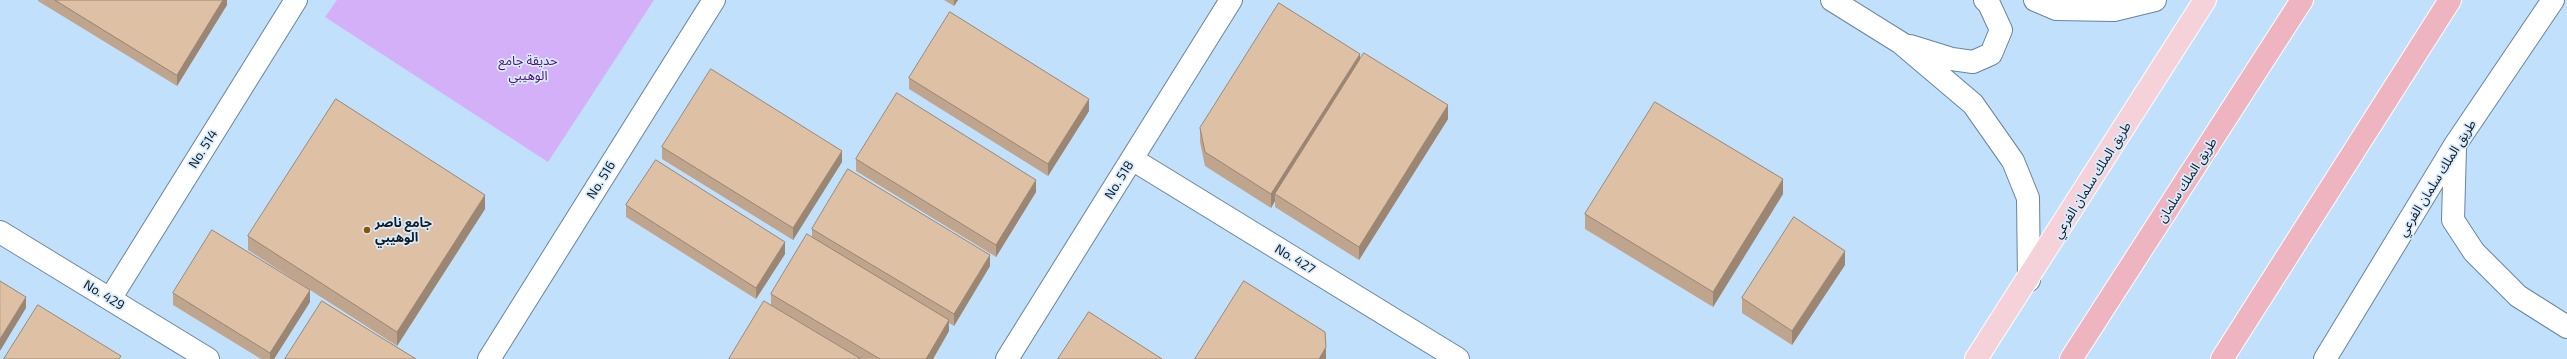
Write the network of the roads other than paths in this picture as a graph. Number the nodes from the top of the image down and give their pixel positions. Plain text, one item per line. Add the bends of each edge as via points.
1 (296, 0) edge
2 (714, 0) edge
3 (1231, 0) edge
4 (1832, 0) edge
5 (1985, 0) edge
6 (2035, 0) edge
7 (2155, 0) edge
8 (2205, 0) edge
9 (2302, 0) edge
10 (2450, 0) edge
11 (2553, 0) edge
12 (1901, 43) junction
13 (2455, 145) junction
14 (1132, 160) junction
15 (0, 232) edge
16 (2029, 280) junction
17 (110, 298) junction
18 (2567, 327) edge
19 (1433, 352) edge
20 (208, 359) edge
21 (489, 359) edge
22 (1007, 359) edge
23 (1458, 359) edge
24 (1976, 359) edge
25 (2071, 359) edge
26 (2222, 359) edge
27 (2326, 359) edge

1 - 17 street, No. 514
2 - 21 street, No. 516
3 - 14 street, No. 518
4 - 12 street
5 - 12 street via 1990,4 2001,30 1991,54 1973,62 1952,59
6 - 7 street via 2056,9 2114,10
8 - 16 main road, طريق الملك سلمان الفرعي
9 - 25 highway, طريق الملك سلمان
10 - 26 highway
11 - 13 street, طريق الملك سلمان الفرعي
12 - 16 street via 1973,104 2013,161 2028,198
13 - 18 street via 2453,220 2474,252 2518,296
13 - 27 street, طريق الملك سلمان الفرعي
14 - 19 street, No. 427
14 - 22 street, No. 518
15 - 17 street, No. 429
16 - 24 main road, طريق الملك سلمان الفرعي
17 - 20 street, No. 429
19 - 23 street, No. 427

